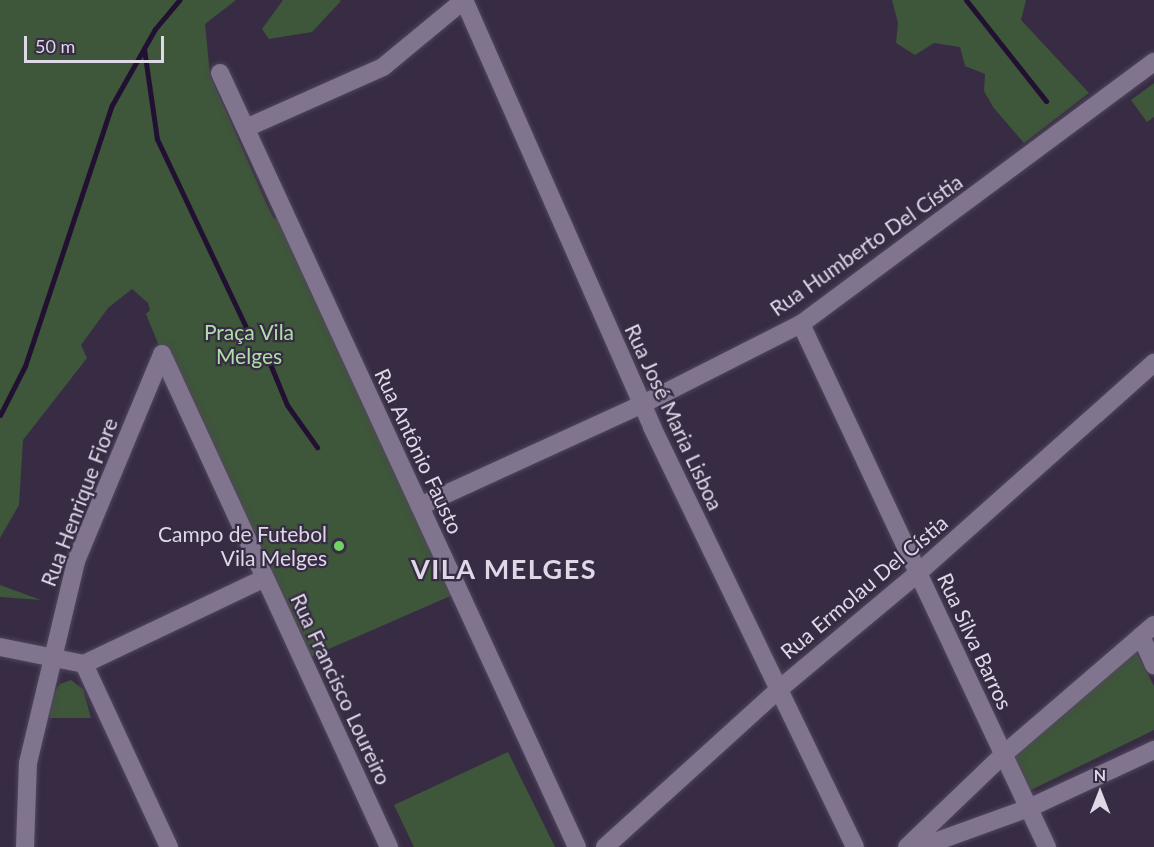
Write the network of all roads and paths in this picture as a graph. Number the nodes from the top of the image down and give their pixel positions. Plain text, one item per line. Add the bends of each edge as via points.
1 (464, 0) edge
2 (1154, 62) edge
3 (220, 73) dead end
4 (246, 128) junction
5 (801, 324) junction
6 (162, 354) joint
7 (1154, 363) edge
8 (641, 405) junction
9 (420, 507) junction
10 (918, 573) junction
11 (265, 578) junction
12 (1147, 631) edge
13 (0, 647) edge
14 (51, 655) junction
15 (84, 664) junction
16 (1154, 665) edge
17 (777, 691) junction
18 (1154, 750) edge
19 (1004, 754) junction
20 (1029, 808) junction
21 (25, 847) edge
22 (169, 847) edge
23 (389, 847) edge
24 (577, 847) edge
25 (605, 847) edge
26 (855, 847) edge
27 (907, 847) edge
28 (921, 847) edge
29 (1047, 847) edge

1 - 4 street via 383,68
1 - 8 street, Rua José Maria Lisboa
2 - 5 street, Rua Humberto Del Cístia
3 - 4 street, Rua Antônio Fausto
4 - 9 street, Rua Antônio Fausto
5 - 8 street, Rua Humberto Del Cístia
5 - 10 street, Rua Silva Barros
6 - 11 street, Rua Francisco Loureiro
6 - 14 street, Rua Henrique Fiore via 76,561
7 - 10 street, Rua Ermolau Del Cístia
8 - 9 street, Rua Humberto Del Cístia
8 - 17 street, Rua José Maria Lisboa
9 - 24 street, Rua Antônio Fausto
10 - 17 street, Rua Ermolau Del Cístia
10 - 19 street, Rua Silva Barros
11 - 15 street
11 - 23 street, Rua Francisco Loureiro
12 - 16 street
12 - 19 street
13 - 14 street
14 - 15 street
14 - 21 street, Rua Henrique Fiore via 28,764
15 - 22 street
17 - 25 street, Rua Ermolau Del Cístia
17 - 26 street, Rua José Maria Lisboa
18 - 20 street
19 - 20 street, Rua Silva Barros
19 - 27 street
20 - 28 street
20 - 29 street, Rua Silva Barros

